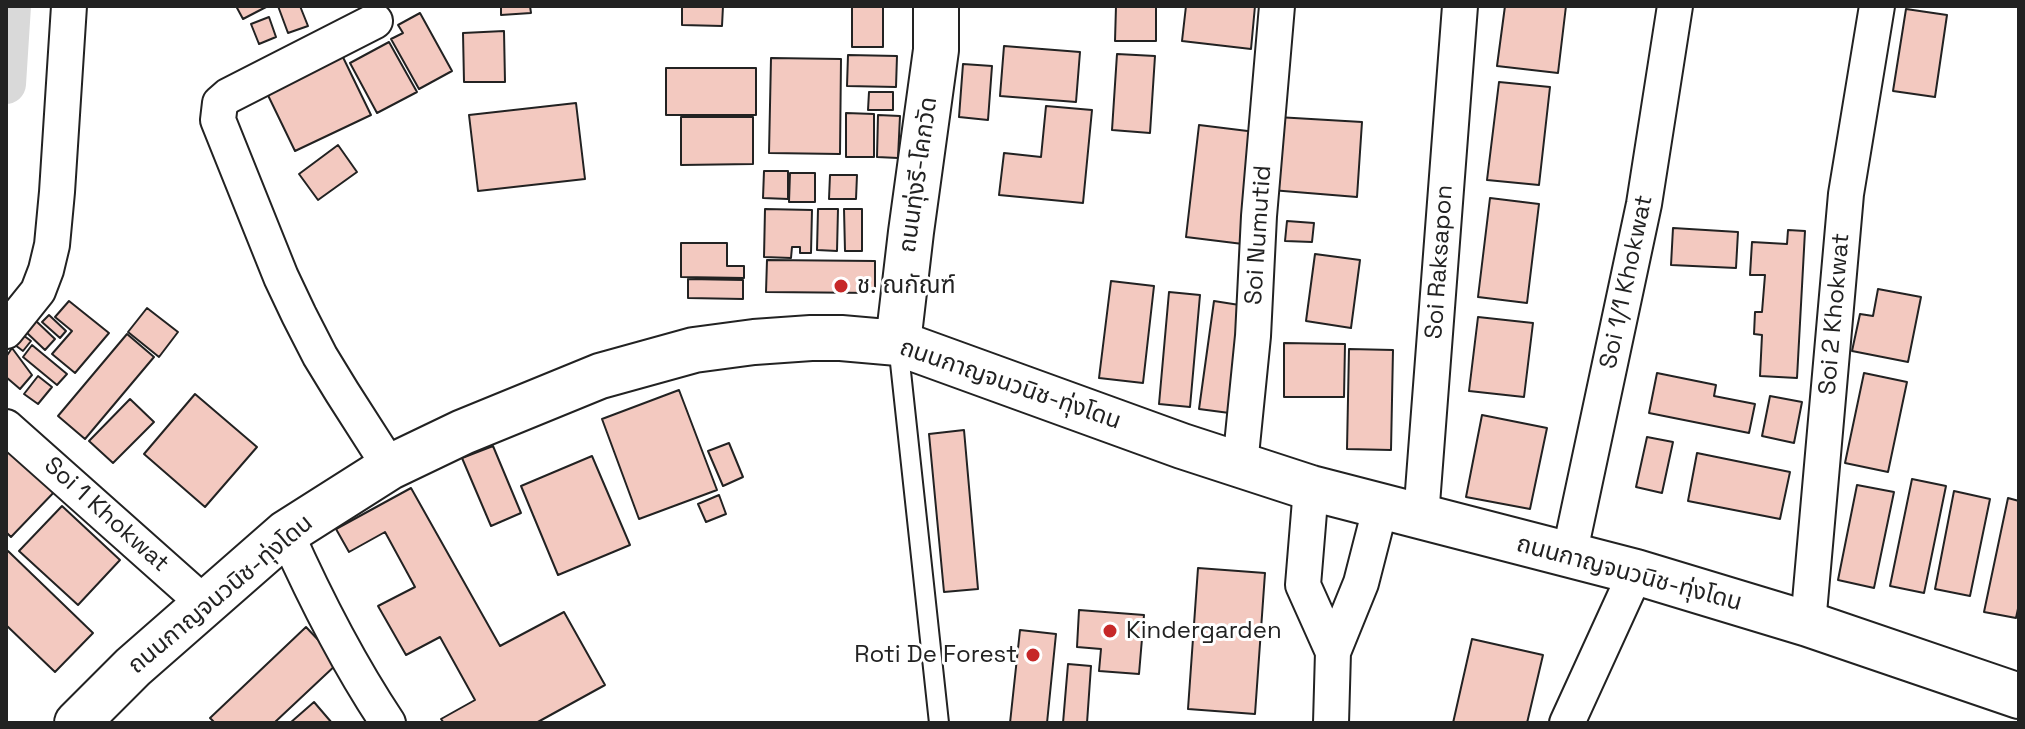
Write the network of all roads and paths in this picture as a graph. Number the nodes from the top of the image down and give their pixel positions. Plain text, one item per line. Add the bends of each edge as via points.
1 (69, 6) edge
2 (936, 6) edge
3 (1277, 6) edge
4 (1460, 6) edge
5 (1675, 6) edge
6 (1877, 6) edge
7 (375, 21) dead end
8 (6, 331) edge
9 (898, 343) junction
10 (6, 427) edge
11 (1240, 465) junction
12 (390, 467) junction
13 (1311, 488) junction
14 (1401, 511) junction
15 (286, 533) junction
16 (1569, 556) junction
17 (1636, 572) junction
18 (205, 604) junction
19 (1808, 624) junction
20 (1333, 652) junction
21 (2019, 696) edge
22 (77, 723) edge
23 (388, 723) edge
24 (939, 723) edge
25 (1331, 723) edge
26 (1567, 723) edge

1 - 8 street via 52,245 38,291
2 - 9 street, ถนนทุ่งรี-โคกวัด via 936,50
3 - 11 street, Soi Numutid
4 - 14 street, Soi Raksapon
5 - 16 street, Soi 1/1 Khokwat via 1644,204
6 - 19 street, Soi 2 Khokwat via 1846,194
7 - 12 street via 228,96 220,103 218,120 299,315
9 - 11 street, ถนนกาญจนวนิช-ทุ่งโดน
9 - 12 street, ถนนกาญจนวนิช-ทุ่งโดน via 811,338 694,350 600,376
9 - 24 lane
10 - 18 street, Soi 1 Khokwat
11 - 13 street, ถนนกาญจนวนิช-ทุ่งโดน
12 - 15 street, ถนนกาญจนวนิช-ทุ่งโดน
13 - 14 street, ถนนกาญจนวนิช-ทุ่งโดน
13 - 20 street via 1303,585
14 - 16 street, ถนนกาญจนวนิช-ทุ่งโดน
14 - 20 street, Soi Raksapon via 1361,583
15 - 18 street, ถนนกาญจนวนิช-ทุ่งโดน
15 - 23 street
16 - 17 street, ถนนกาญจนวนิช-ทุ่งโดน
17 - 19 street, ถนนกาญจนวนิช-ทุ่งโดน
17 - 26 street
18 - 22 street, ถนนกาญจนวนิช-ทุ่งโดน
19 - 21 street, ถนนกาญจนวนิช-ทุ่งโดน
20 - 25 street

